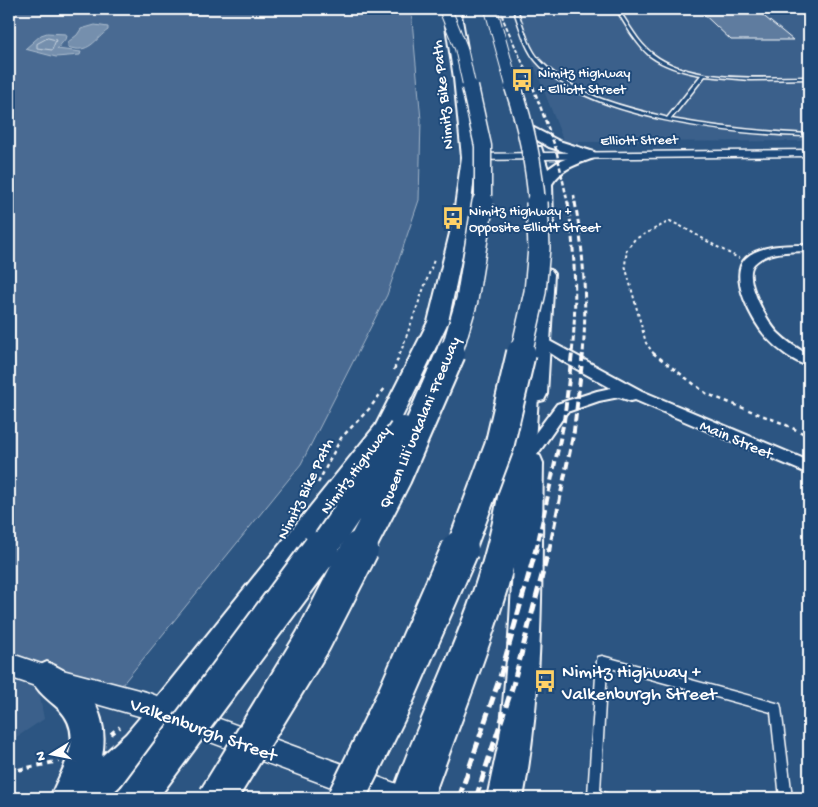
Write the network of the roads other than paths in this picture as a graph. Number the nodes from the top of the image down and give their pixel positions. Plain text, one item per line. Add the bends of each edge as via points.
1 (446, 9) edge
2 (454, 9) edge
3 (486, 9) edge
4 (491, 9) edge
5 (515, 9) edge
6 (617, 9) edge
7 (461, 48) junction
8 (504, 60) junction
9 (704, 74) junction
10 (809, 78) edge
11 (668, 120) junction
12 (532, 132) junction
13 (809, 135) edge
14 (809, 153) edge
15 (537, 155) junction
16 (589, 155) junction
17 (469, 157) junction
18 (544, 184) junction
19 (809, 248) edge
20 (535, 292) junction
21 (540, 340) junction
22 (451, 354) junction
23 (809, 361) edge
24 (666, 408) junction
25 (531, 451) junction
26 (809, 468) edge
27 (9, 665) edge
28 (47, 678) junction
29 (156, 709) junction
30 (68, 798) edge
31 (82, 798) edge
32 (136, 798) edge
33 (217, 798) edge
34 (346, 798) edge
35 (397, 798) edge
36 (412, 798) edge
37 (505, 798) edge
38 (604, 798) edge
39 (786, 798) edge

1 - 7 highway, bridge
1 - 17 main road, Nimitz Highway via 460,78
2 - 7 highway, Queen Liliʻuokalani Freeway, bridge
3 - 8 highway, bridge
4 - 8 highway, bridge
4 - 12 main road
5 - 11 lane via 534,56 550,73 595,97
6 - 9 lane via 652,54 672,66
7 - 22 highway, Queen Liliʻuokalani Freeway, bridge via 483,146 484,211
8 - 20 highway, bridge via 525,124 535,174 539,248
9 - 10 lane via 741,78
9 - 11 lane
11 - 13 lane via 736,130
12 - 15 main road
12 - 16 main road via 554,144
14 - 16 street, Elliott Street
15 - 16 street, Elliott Street
15 - 17 street, Elliott Street
15 - 18 main road
16 - 18 main road via 556,168
17 - 29 main road, Nimitz Highway via 460,221 438,322 385,430
18 - 21 main road via 546,248
19 - 23 street via 769,251 750,262 744,273 760,321 780,343
20 - 34 highway, bridge via 499,447 453,569 396,698
20 - 36 highway, bridge via 509,523 493,583
21 - 24 street, Main Street via 571,361
21 - 25 main road
22 - 32 highway, bridge via 390,453 310,566
22 - 33 highway, Queen Liliʻuokalani Freeway, bridge via 397,477 317,632
24 - 25 street, Main Street via 619,392 597,396 562,408
24 - 26 street, Main Street
25 - 37 main road via 518,727
27 - 28 street, Valkenburgh Street
28 - 29 street, Valkenburgh Street
28 - 30 main road via 83,712 88,727 85,756
29 - 31 main road, Nimitz Highway via 138,746
29 - 35 street, Valkenburgh Street
38 - 39 lane via 594,795 602,661 776,708

